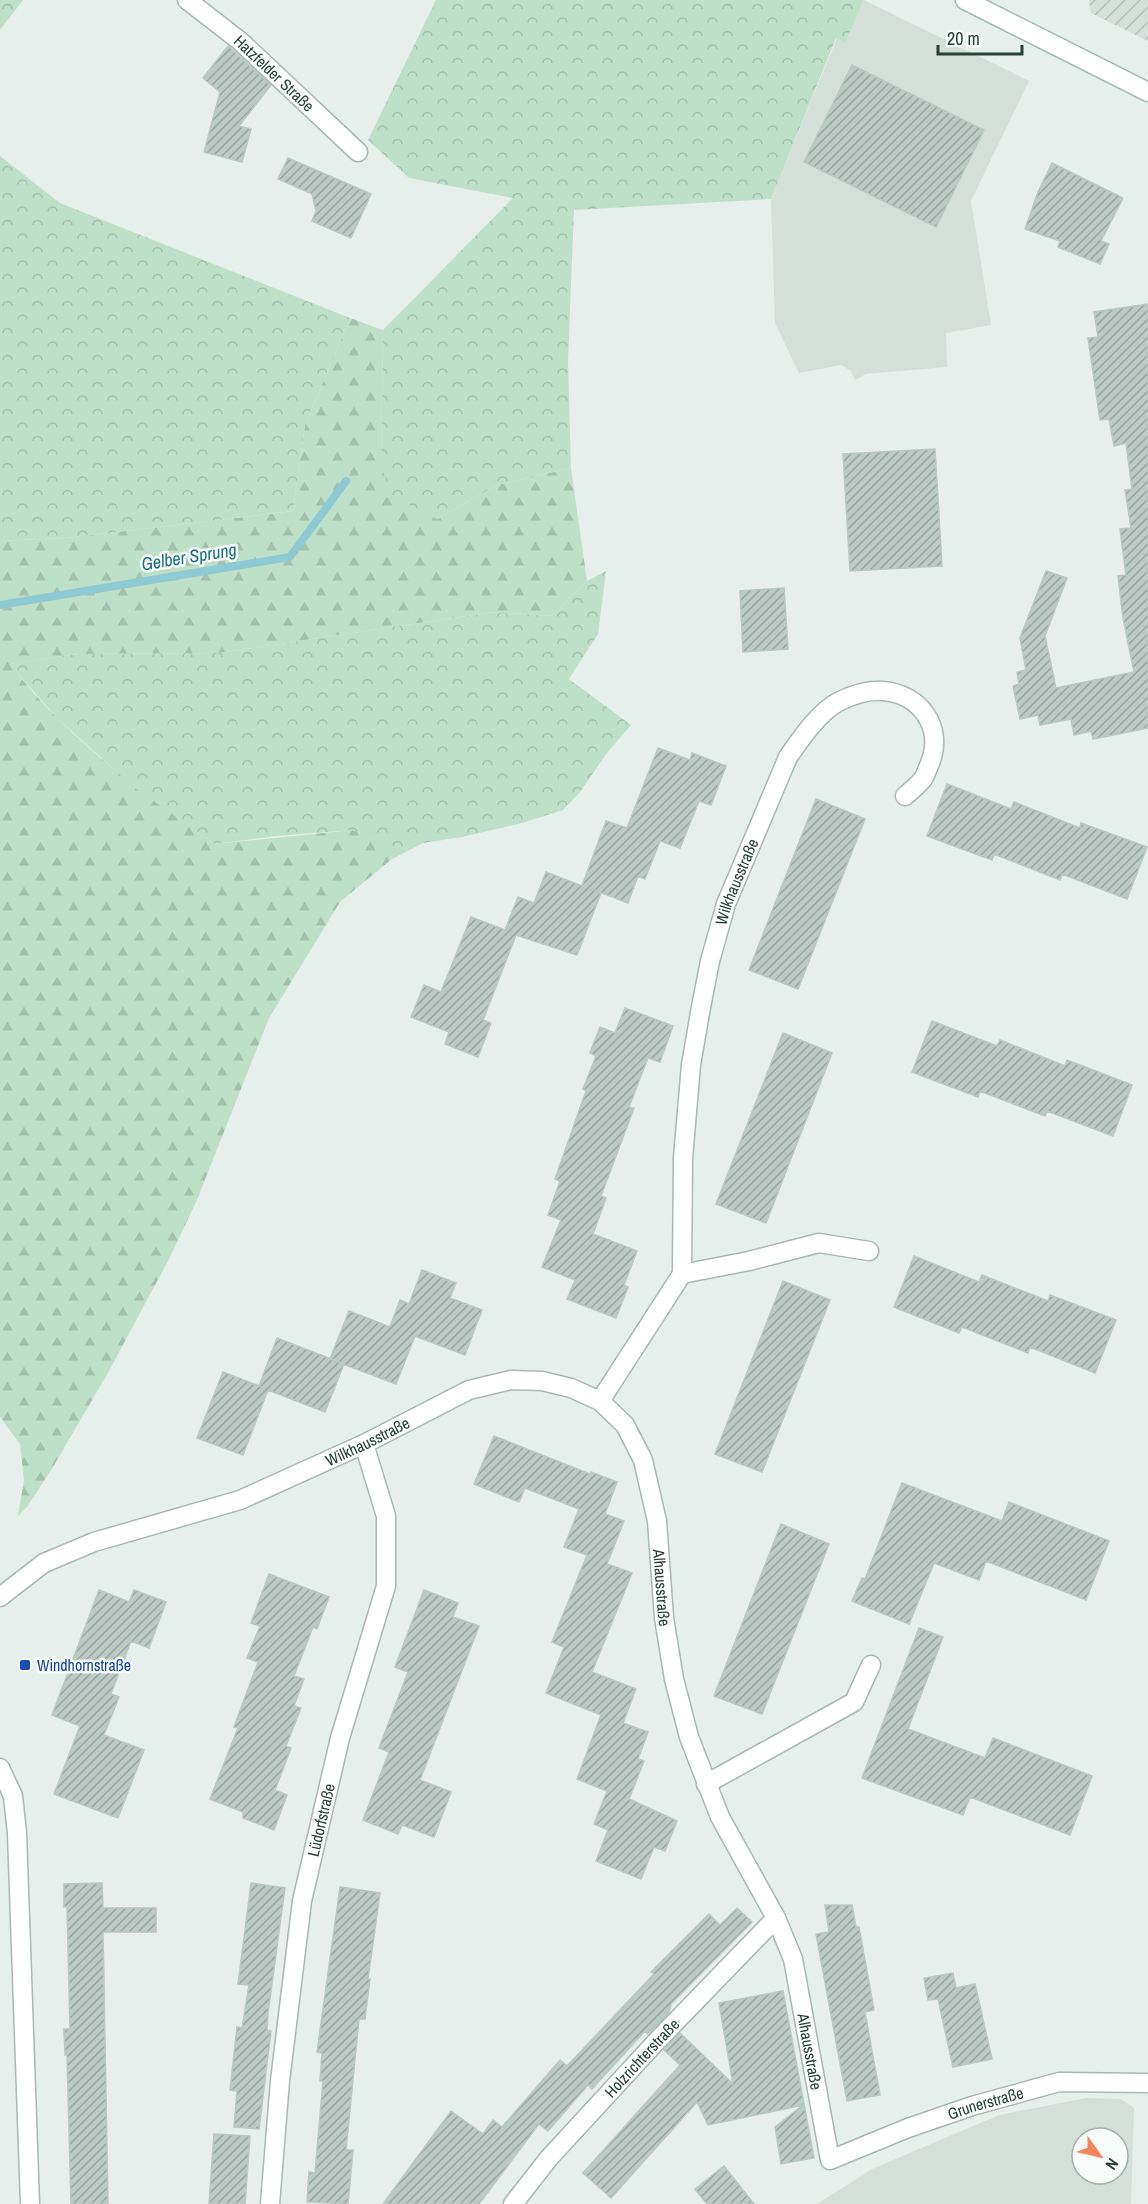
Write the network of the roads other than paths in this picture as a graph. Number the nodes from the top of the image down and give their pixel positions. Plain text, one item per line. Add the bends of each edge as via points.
1 (187, 0) edge
2 (965, 0) edge
3 (1148, 92) edge
4 (358, 152) dead end
5 (905, 796) dead end
6 (869, 1251) dead end
7 (682, 1274) junction
8 (600, 1401) junction
9 (364, 1444) junction
10 (0, 1597) edge
11 (871, 1665) dead end
12 (0, 1768) edge
13 (706, 1784) junction
14 (776, 1918) junction
15 (1148, 2083) edge
16 (830, 2160) joint
17 (30, 2204) edge
18 (270, 2204) edge
19 (513, 2204) edge

1 - 4 street, Hatzfelder Straße via 240,40
2 - 3 street
5 - 7 street, Wilkhausstraße via 923,779 934,754 933,725 907,699 883,691 858,694 836,703 802,736 788,757 726,904 700,1007 683,1158
6 - 7 street via 819,1243
7 - 8 street
8 - 9 street, Wilkhausstraße via 571,1388 511,1380 469,1390
8 - 13 street, Alhausstraße via 625,1425 644,1460 657,1521 664,1618 674,1679
9 - 10 street, Wilkhausstraße via 240,1500 94,1542 44,1563
9 - 18 street, Lüdorfstraße via 386,1516 386,1586 340,1738 302,1901
11 - 13 street via 854,1702
12 - 17 street via 14,1796 17,1833
13 - 14 street, Alhausstraße
14 - 16 street, Alhausstraße via 793,1959
14 - 19 street, Holzrichterstraße via 549,2158
15 - 16 street, Grunerstraße via 1059,2082 972,2106

